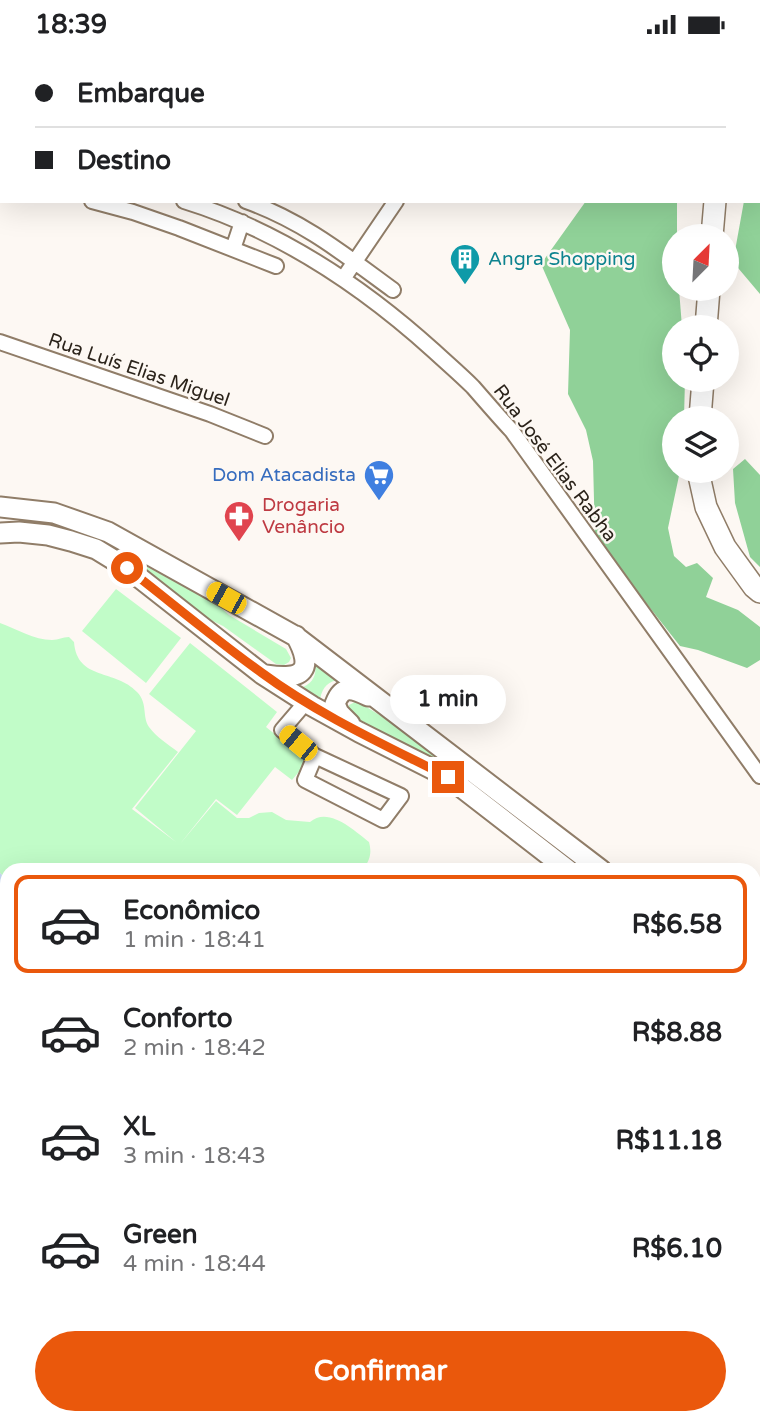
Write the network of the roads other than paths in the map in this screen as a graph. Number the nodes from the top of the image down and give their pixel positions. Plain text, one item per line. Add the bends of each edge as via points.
1 (106, 203) edge
2 (190, 203) edge
3 (395, 203) edge
4 (715, 203) edge
5 (269, 205) edge
6 (134, 207) edge
7 (242, 222) junction
8 (713, 224) edge
9 (269, 235) junction
10 (233, 249) junction
11 (355, 262) junction
12 (343, 279) junction
13 (393, 290) dead end
14 (0, 342) edge
15 (265, 436) dead end
16 (701, 483) edge
17 (0, 507) edge
18 (0, 533) edge
19 (760, 592) edge
20 (295, 636) junction
21 (262, 674) junction
22 (306, 702) junction
23 (382, 702) junction
24 (359, 732) junction
25 (315, 756) junction
26 (760, 776) edge
27 (559, 863) edge
28 (592, 863) edge

1 - 6 street
2 - 7 street, Rua José Elias Rabha
3 - 11 street
4 - 8 highway
5 - 9 street
5 - 11 street
6 - 10 street
7 - 9 street, Rua José Elias Rabha
7 - 10 street
9 - 10 street via 273,264
9 - 12 street, Rua José Elias Rabha
11 - 12 street
11 - 13 street
12 - 26 street, Rua José Elias Rabha via 401,322 512,431
14 - 15 street, Rua Luís Elias Miguel
16 - 19 highway via 706,507 725,547
17 - 20 main road via 54,513 108,532
18 - 21 main road via 48,535 96,549
20 - 21 main road via 305,653 303,670 289,677
20 - 23 main road
21 - 22 main road
22 - 24 main road
22 - 25 street via 282,730
23 - 24 main road via 353,689 338,697 339,713
23 - 28 main road
24 - 27 main road via 448,777
25 - 25 street via 352,773 401,796 383,820 305,780

